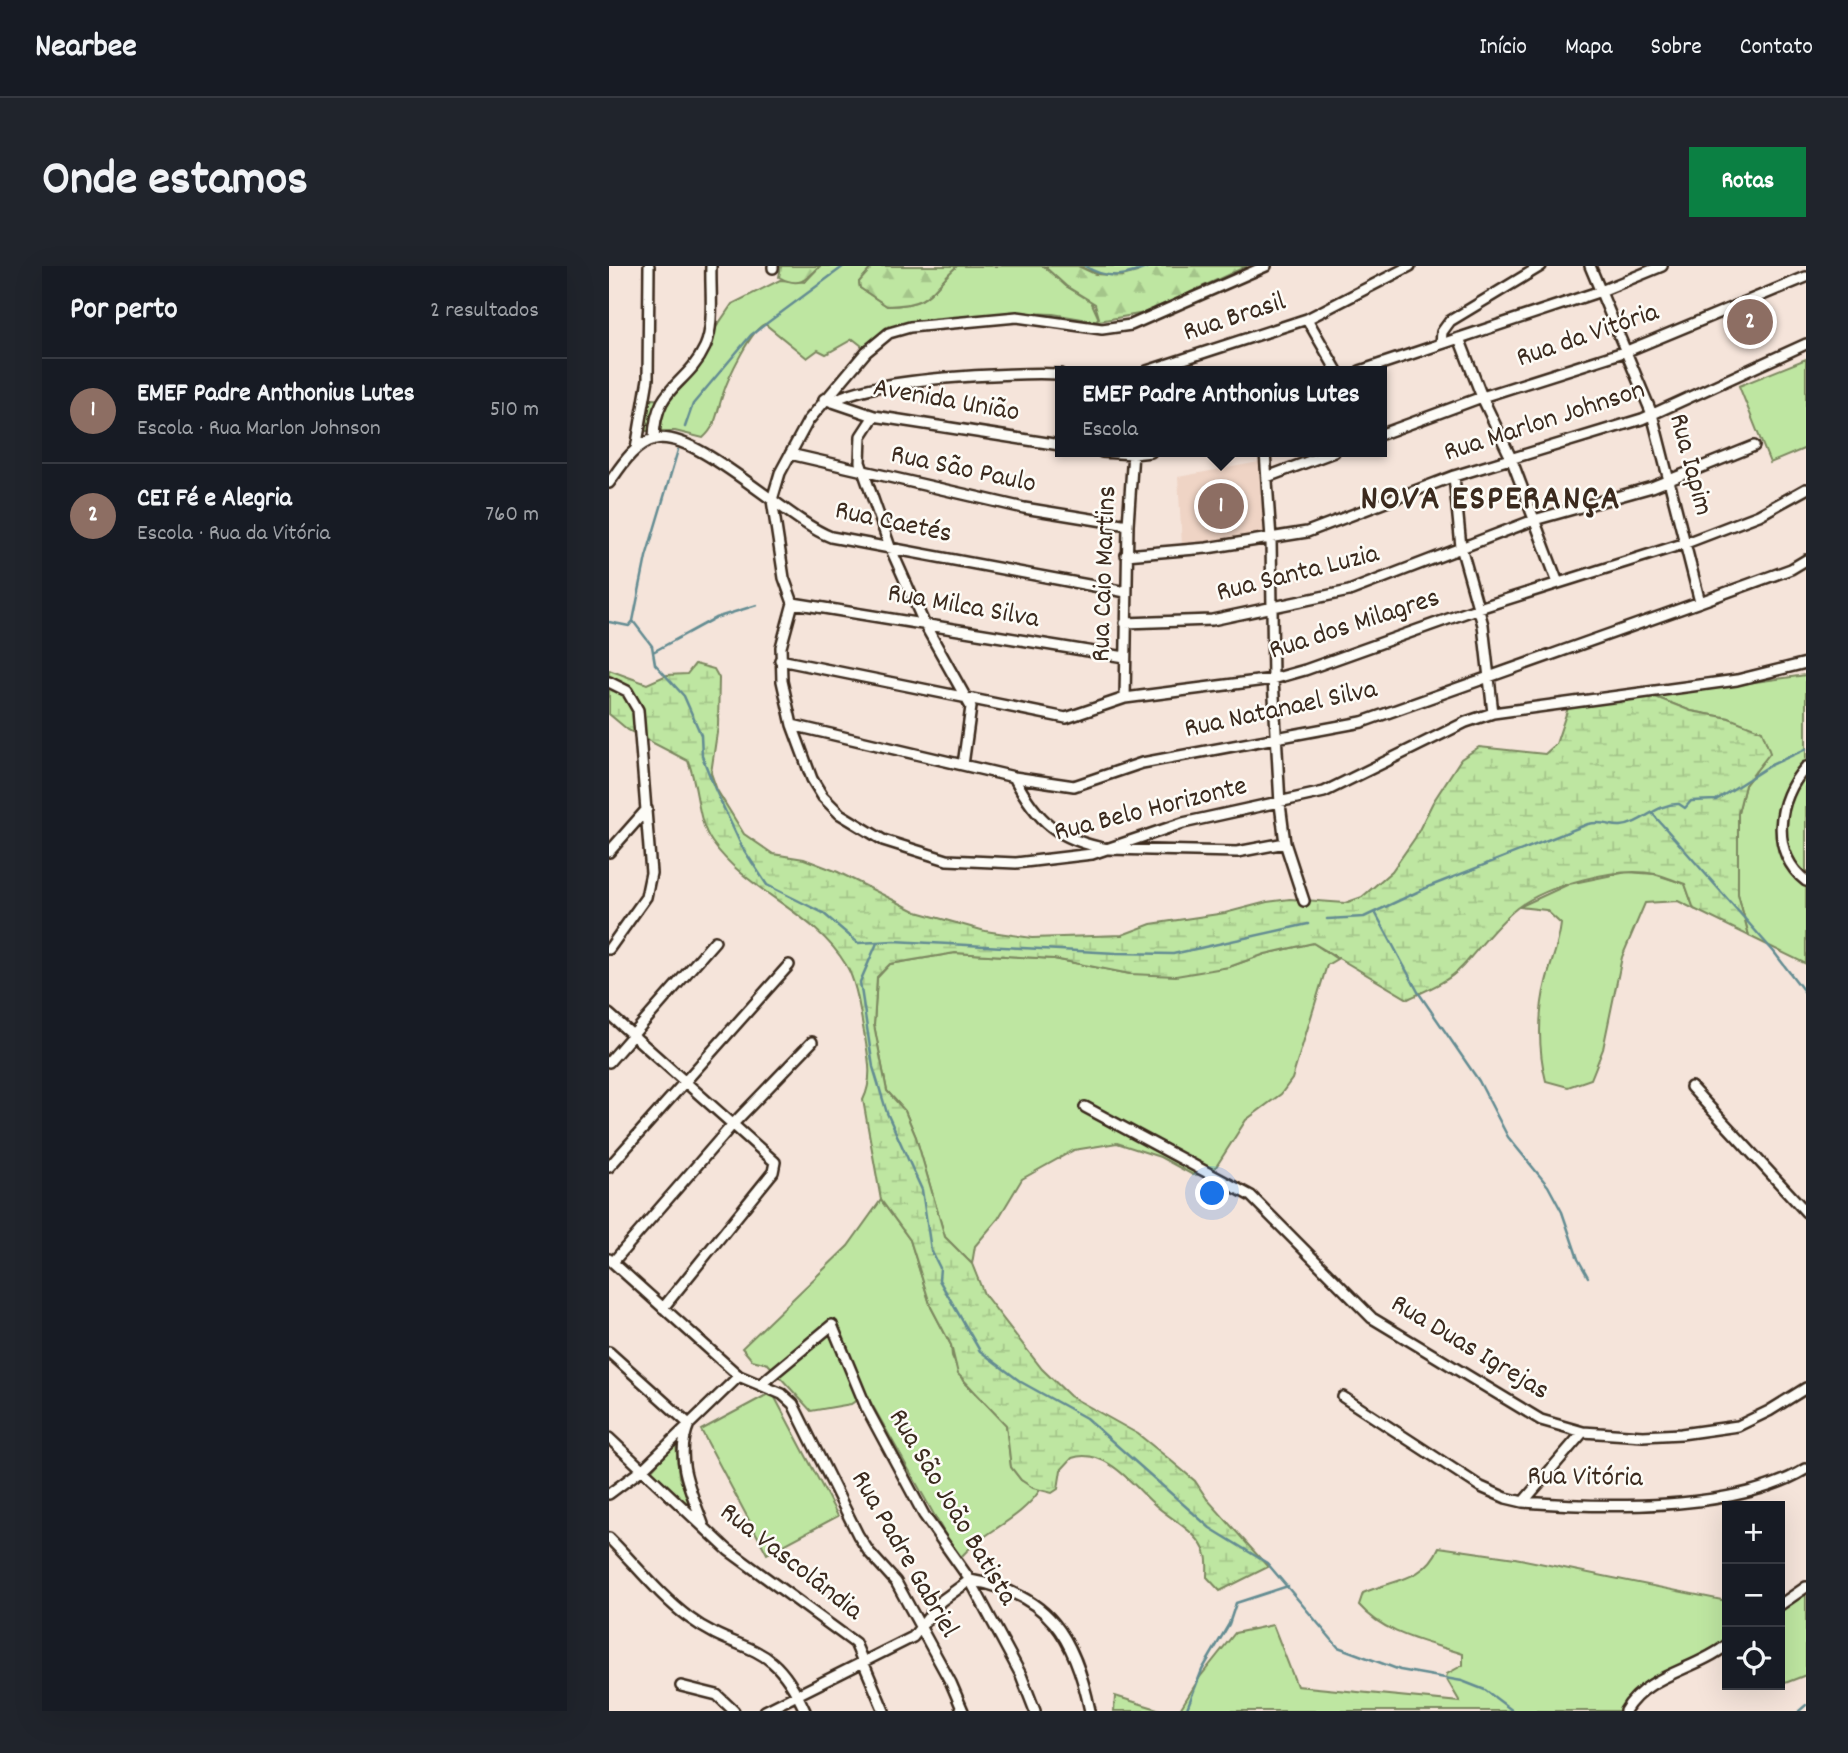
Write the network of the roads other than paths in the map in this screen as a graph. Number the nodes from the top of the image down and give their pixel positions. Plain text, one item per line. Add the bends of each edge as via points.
1 (649, 266) edge
2 (711, 266) edge
3 (1266, 266) edge
4 (1410, 266) edge
5 (1541, 266) edge
6 (1590, 266) edge
7 (1662, 266) edge
8 (1806, 277) edge
9 (1601, 291) junction
10 (1307, 319) junction
11 (1459, 338) junction
12 (1441, 343) junction
13 (1806, 344) edge
14 (1627, 351) junction
15 (1162, 366) edge
16 (1334, 366) edge
17 (1374, 366) edge
18 (1055, 374) edge
19 (1482, 397) junction
20 (828, 400) junction
21 (1652, 414) junction
22 (874, 416) junction
23 (1387, 432) edge
24 (654, 439) junction
25 (1055, 444) edge
26 (1754, 446) dead end
27 (636, 449) junction
28 (790, 454) junction
29 (1133, 457) edge
30 (1265, 457) edge
31 (1321, 457) edge
32 (1511, 458) junction
33 (863, 473) junction
34 (1454, 475) junction
35 (1267, 477) junction
36 (1669, 480) junction
37 (609, 483) edge
38 (1806, 489) edge
39 (772, 500) junction
40 (1534, 520) junction
41 (1128, 525) junction
42 (1271, 539) junction
43 (1686, 543) junction
44 (890, 547) junction
45 (1461, 547) junction
46 (1126, 555) junction
47 (1806, 559) edge
48 (1558, 583) junction
49 (1126, 593) junction
50 (793, 603) junction
51 (1700, 603) junction
52 (1479, 608) junction
53 (1273, 609) junction
54 (924, 623) junction
55 (1125, 623) junction
56 (1125, 657) junction
57 (780, 660) junction
58 (1806, 663) edge
59 (1489, 676) junction
60 (1273, 679) junction
61 (609, 682) edge
62 (1125, 698) junction
63 (969, 700) junction
64 (1493, 713) junction
65 (792, 725) junction
66 (1275, 740) junction
67 (963, 765) junction
68 (1806, 767) edge
69 (1014, 777) junction
70 (1280, 804) junction
71 (647, 809) junction
72 (1285, 844) junction
73 (1108, 849) junction
74 (609, 852) edge
75 (1806, 881) edge
76 (1304, 901) dead end
77 (715, 942) dead end
78 (609, 949) edge
79 (789, 965) dead end
80 (609, 1014) edge
81 (632, 1035) junction
82 (812, 1042) dead end
83 (609, 1062) edge
84 (685, 1081) junction
85 (1691, 1087) dead end
86 (1085, 1107) dead end
87 (733, 1124) junction
88 (609, 1167) edge
89 (1806, 1212) edge
90 (611, 1261) edge
91 (663, 1308) junction
92 (609, 1352) edge
93 (739, 1376) junction
94 (761, 1384) junction
95 (1806, 1388) edge
96 (1343, 1397) dead end
97 (689, 1424) junction
98 (1583, 1432) junction
99 (609, 1438) edge
100 (644, 1468) junction
101 (1806, 1469) edge
102 (609, 1494) edge
103 (1523, 1502) junction
104 (705, 1529) junction
105 (609, 1538) edge
106 (970, 1580) junction
107 (1806, 1587) edge
108 (1785, 1602) edge
109 (921, 1629) junction
110 (1722, 1648) edge
111 (865, 1661) junction
112 (681, 1686) dead end
113 (797, 1695) junction
114 (734, 1711) edge
115 (765, 1711) edge
116 (805, 1711) edge
117 (884, 1711) edge
118 (963, 1711) edge
119 (1035, 1711) edge
120 (1090, 1711) edge
121 (1625, 1711) edge

1 - 27 street via 648,379
2 - 24 street via 708,339 698,359 661,400 654,419
3 - 20 street, Rua Belo Horizonte via 1155,317 1116,328 1017,317 900,329 878,340
4 - 10 street, Rua Brasil
5 - 12 street via 1450,321
6 - 9 street, Rua Iapim
7 - 9 street
8 - 14 street, Rua da Vitória
9 - 11 street
9 - 14 street, Rua Iapim
10 - 15 street, Rua Brasil
10 - 16 street
11 - 12 street
11 - 19 street
12 - 17 street
13 - 21 street, Rua Marlon Johnson
14 - 19 street, Rua da Vitória
14 - 21 street, Rua Iapim
18 - 20 street via 983,375 891,385
19 - 23 street, Rua da Vitória
19 - 32 street
20 - 22 street, Avenida União
20 - 28 street, Rua Belo Horizonte
21 - 32 street, Rua Marlon Johnson
21 - 36 street, Rua Iapim
22 - 25 street, Avenida União
22 - 33 street via 864,428 859,446
24 - 27 street
24 - 39 street, Rua Caetés via 682,441
26 - 36 street, Rua Santa Luzia
27 - 37 street
28 - 33 street, Rua São Paulo
28 - 39 street, Rua Belo Horizonte
29 - 41 street, Rua Caio Martins
30 - 35 street
31 - 35 street
32 - 34 street, Rua Marlon Johnson
32 - 40 street
33 - 41 street, Rua São Paulo
33 - 44 street
34 - 42 street, Rua Marlon Johnson via 1320,527
34 - 45 street
35 - 42 street
36 - 40 street, Rua Santa Luzia
36 - 43 street, Rua Iapim
38 - 43 street, Rua dos Milagres via 1759,515
39 - 44 street, Rua Caetés via 818,532
39 - 50 street, Rua Belo Horizonte via 784,578
40 - 45 street, Rua Santa Luzia
40 - 48 street
41 - 46 street, Rua Caio Martins
42 - 46 street, Rua Marlon Johnson
42 - 53 street
43 - 48 street, Rua dos Milagres
43 - 51 street, Rua Iapim
44 - 49 street, Rua Caetés
44 - 54 street
45 - 52 street
45 - 53 street, Rua Santa Luzia via 1360,588
46 - 49 street, Rua Caio Martins
47 - 51 street, Rua Natanael Silva
48 - 52 street, Rua dos Milagres
49 - 55 street, Rua Caio Martins
50 - 54 street, Rua Milca Silva
50 - 57 street, Rua Belo Horizonte
51 - 59 street, Rua Natanael Silva
52 - 59 street
52 - 60 street, Rua dos Milagres
53 - 55 street, Rua Santa Luzia via 1192,622
53 - 60 street
54 - 56 street, Rua Milca Silva
54 - 63 street
55 - 56 street, Rua Caio Martins
56 - 62 street, Rua Caio Martins
57 - 63 street, Rua dos Milagres
57 - 65 street, Rua Belo Horizonte
58 - 64 street, Rua Belo Horizonte via 1737,680
59 - 64 street
59 - 66 street, Rua Natanael Silva via 1362,722
60 - 62 street, Rua dos Milagres
60 - 66 street
61 - 71 street via 627,691 638,710
62 - 63 street, Rua dos Milagres via 1066,718
63 - 67 street
64 - 70 street, Rua Belo Horizonte via 1465,722 1332,788
65 - 67 street, Rua Natanael Silva
65 - 73 street, Rua Belo Horizonte via 812,779 824,797 840,814 883,840 925,856 990,863 1079,856
66 - 69 street, Rua Natanael Silva via 1142,763 1074,786
66 - 70 street
67 - 69 street, Rua Natanael Silva
68 - 75 street via 1792,787 1780,834 1786,860
69 - 73 street via 1049,826 1073,841
70 - 72 street
70 - 73 street, Rua Belo Horizonte via 1183,823
71 - 74 street
71 - 78 street via 651,873 646,898
72 - 73 street via 1237,852
72 - 76 street
77 - 81 street
79 - 84 street
80 - 81 street
81 - 83 street
81 - 84 street
82 - 87 street
84 - 87 street
84 - 88 street
85 - 89 street
86 - 98 street, Rua Duas Igrejas via 1251,1196 1390,1331 1520,1410
87 - 90 street
87 - 91 street via 776,1165
90 - 91 street
91 - 93 street
92 - 97 street
93 - 94 street, Rua Padre Gabriel
93 - 97 street
94 - 106 street, Rua São João Batista via 832,1325 866,1407 924,1515
94 - 109 street, Rua Padre Gabriel via 782,1394 803,1418 858,1535 896,1582
95 - 98 street, Rua Duas Igrejas via 1754,1419 1720,1429 1659,1436
96 - 103 street, Rua Vitória via 1481,1487
97 - 100 street
97 - 104 street via 682,1457
98 - 103 street
99 - 100 street, Rua Vascolândia
100 - 102 street
100 - 104 street, Rua Vascolândia
101 - 103 street, Rua Vitória via 1759,1492 1636,1507
104 - 111 street, Rua Vascolândia via 847,1636
105 - 113 street via 678,1609 700,1625 765,1655
106 - 109 street via 941,1601
106 - 119 street, Rua São João Batista
106 - 120 street via 999,1587 1056,1621 1076,1656
107 - 108 street
109 - 111 street
109 - 118 street, Rua Padre Gabriel
110 - 121 street via 1647,1685
111 - 113 street
111 - 117 street, Rua Vascolândia
112 - 114 street via 716,1695
113 - 115 street
113 - 116 street

